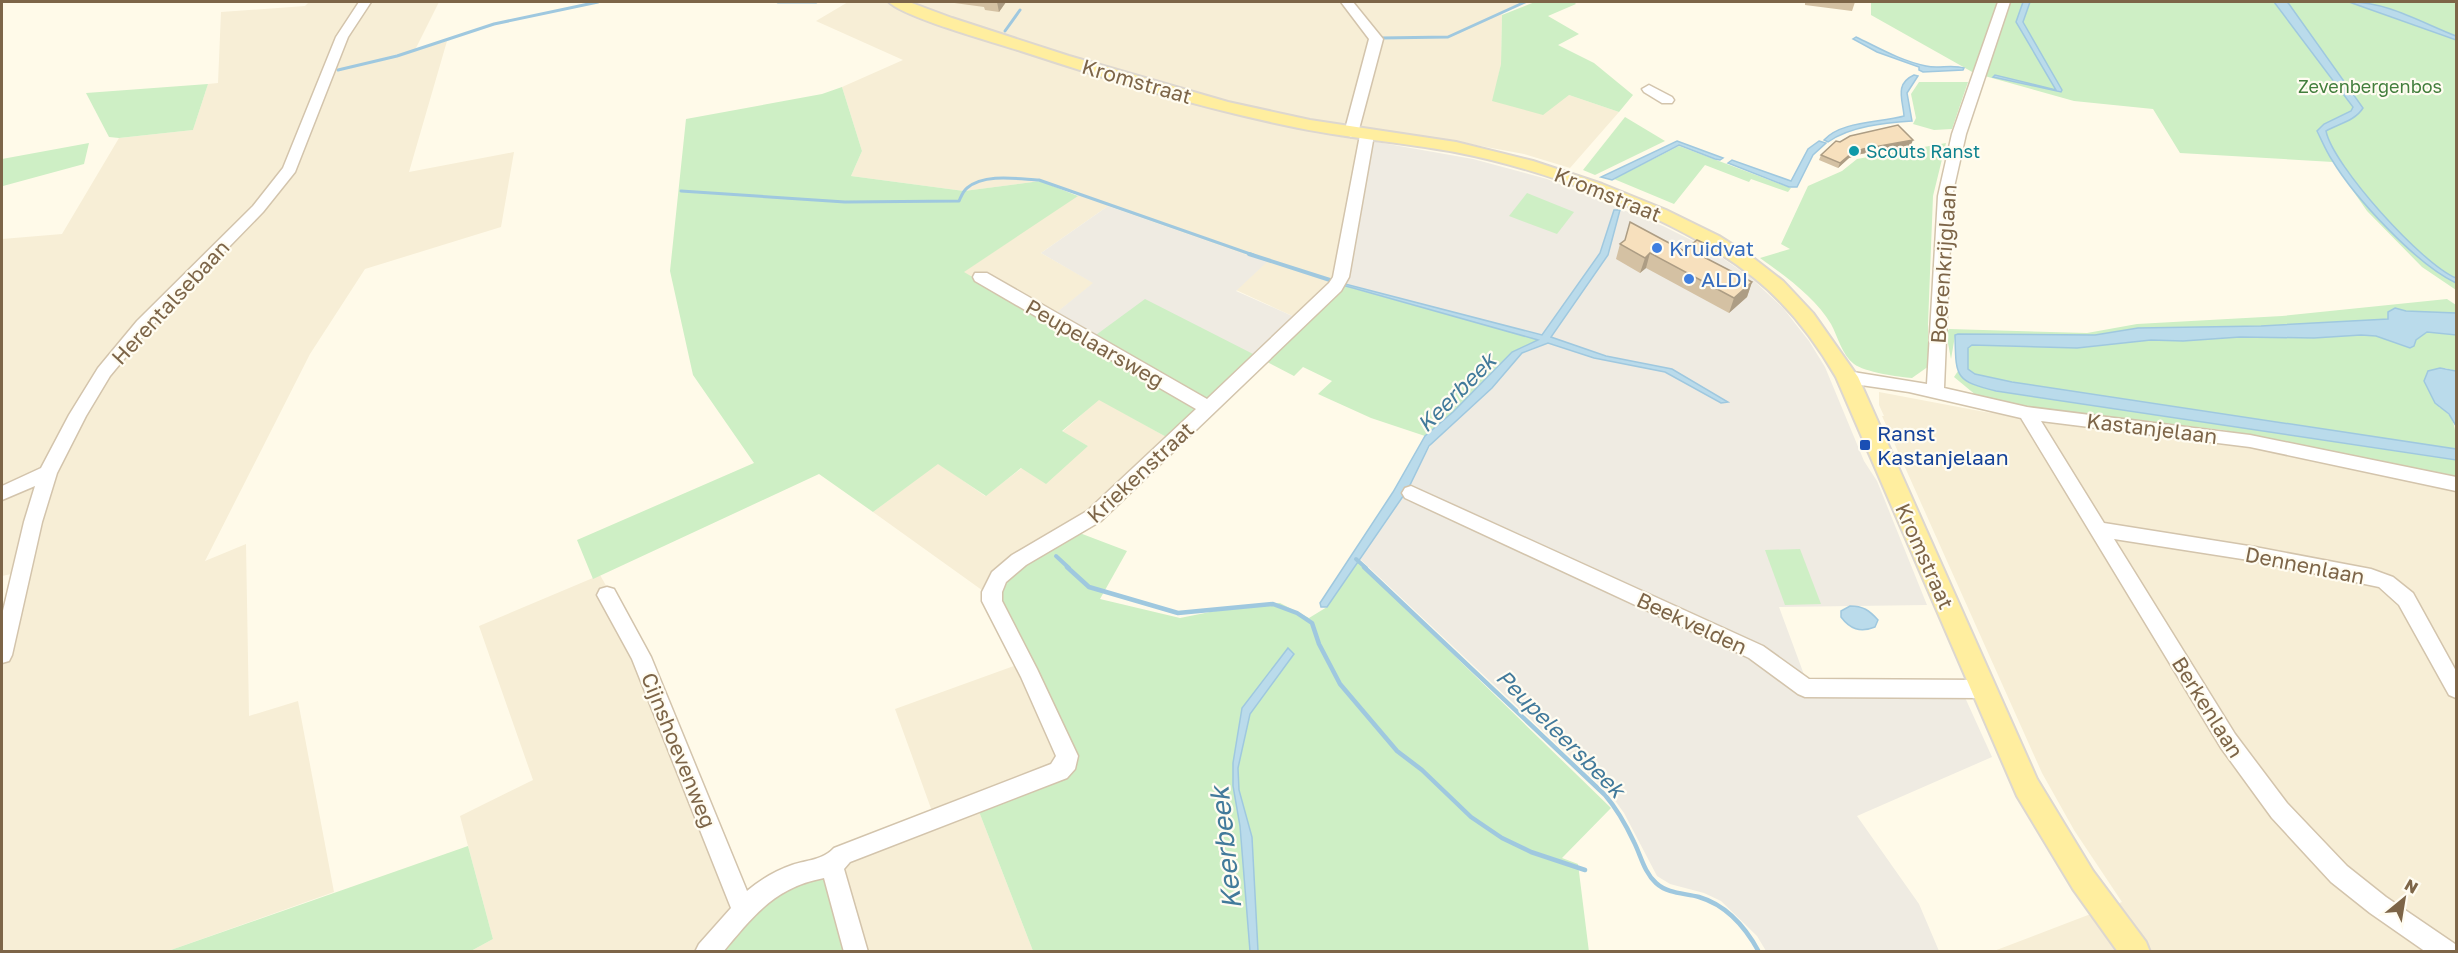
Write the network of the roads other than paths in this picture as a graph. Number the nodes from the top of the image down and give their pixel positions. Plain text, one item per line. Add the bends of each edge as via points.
1 (365, 2) edge
2 (897, 2) edge
3 (1347, 2) edge
4 (2004, 2) edge
5 (1649, 89) dead end
6 (1667, 100) dead end
7 (1359, 134) junction
8 (981, 277) dead end
9 (1847, 377) junction
10 (1935, 391) junction
11 (1209, 408) junction
12 (2027, 413) junction
13 (48, 473) junction
14 (2457, 484) edge
15 (2, 493) edge
16 (1411, 494) dead end
17 (2097, 529) junction
18 (607, 595) dead end
19 (2, 655) edge
20 (1983, 689) junction
21 (2457, 689) edge
22 (832, 866) junction
23 (743, 910) junction
24 (707, 951) edge
25 (856, 951) edge
26 (2136, 951) edge
27 (2447, 951) edge

1 - 13 street, Herentalsebaan via 342,37 290,169 258,209 143,325 105,372
2 - 7 main road, Kromstraat via 1002,40 1125,77 1260,115
3 - 7 street, Kriekenstraat via 1376,39
4 - 10 street, Boerenkrijglaan via 1959,134 1945,196
5 - 6 street
7 - 9 main road, Kromstraat via 1436,144 1532,165 1687,227 1733,253 1776,285 1809,321
7 - 11 street, Kriekenstraat via 1341,277
8 - 11 street, Peupelaarsweg
9 - 10 street, Kastanjelaan
9 - 20 main road, Kromstraat
10 - 12 street, Kastanjelaan
11 - 22 street, Kriekenstraat via 1094,516 1027,554 994,584 992,601 1067,756 1064,767 843,855
12 - 14 street, Kastanjelaan via 2250,441
12 - 17 street, Berkenlaan
13 - 15 street
13 - 19 street, Herentalsebaan
16 - 20 street, Beekvelden via 1756,652 1805,688
17 - 21 street, Dennenlaan via 2255,554 2386,582 2406,599
17 - 27 street, Berkenlaan via 2228,741 2283,814 2340,874
18 - 23 street, Cijnshoevenweg via 641,657
20 - 26 main road, Kromstraat via 2027,787 2056,838
22 - 23 street via 806,869 782,879
22 - 25 street
23 - 24 street

